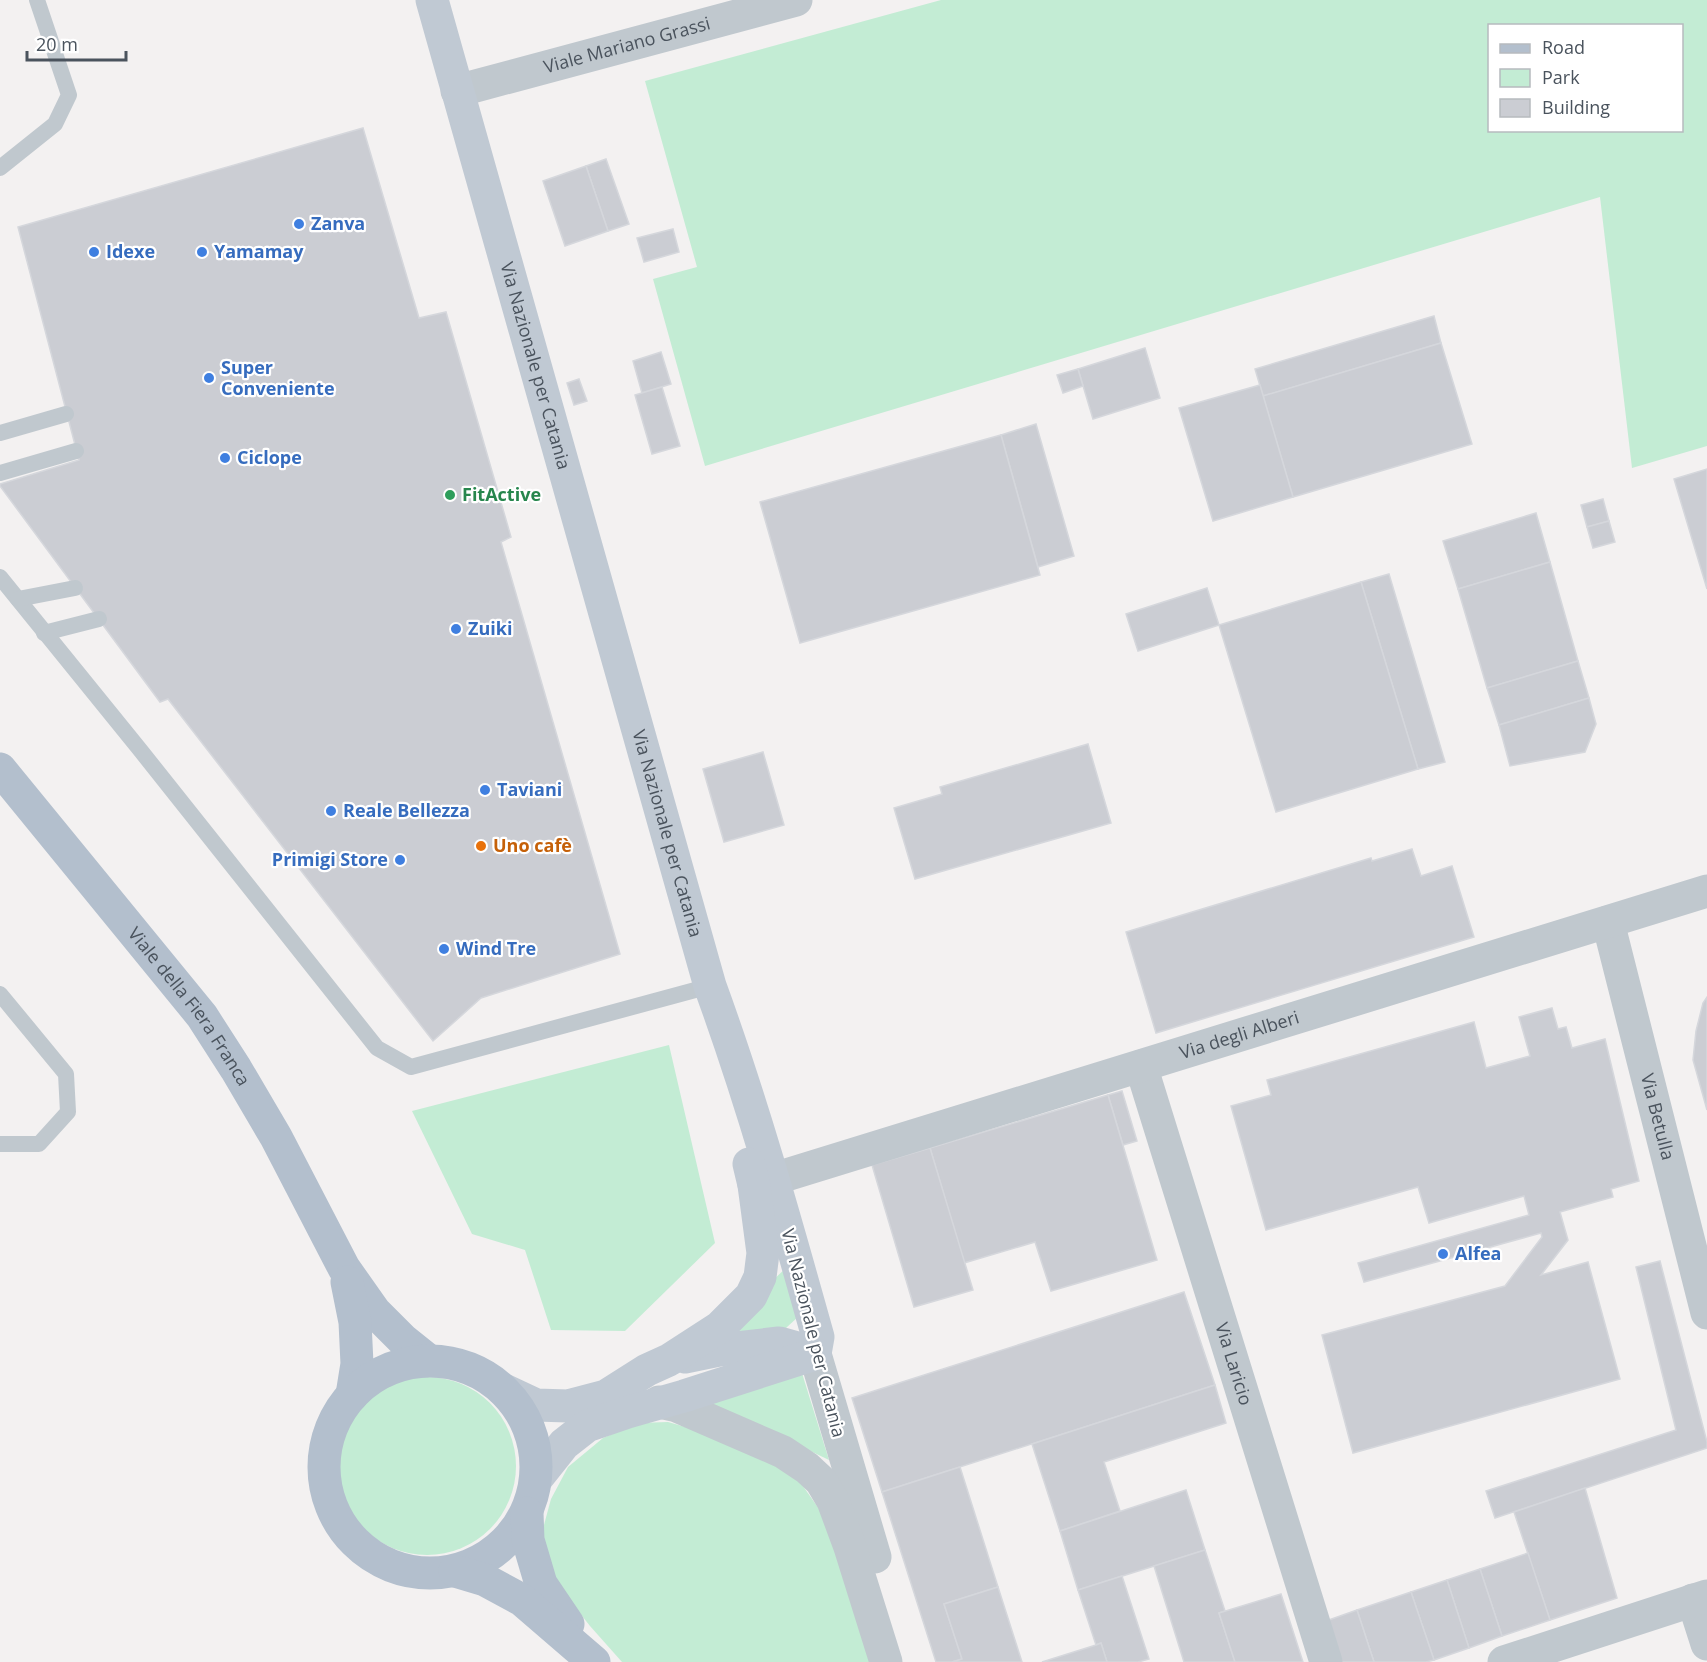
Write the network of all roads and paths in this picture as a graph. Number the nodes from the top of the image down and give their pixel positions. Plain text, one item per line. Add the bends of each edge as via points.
1 (37, 0) edge
2 (432, 0) edge
3 (796, 0) edge
4 (457, 92) junction
5 (0, 168) edge
6 (66, 414) dead end
7 (0, 434) edge
8 (76, 451) dead end
9 (0, 473) edge
10 (0, 577) edge
11 (75, 588) dead end
12 (18, 599) junction
13 (99, 619) dead end
14 (44, 633) junction
15 (0, 769) edge
16 (1707, 891) edge
17 (1608, 922) junction
18 (710, 987) junction
19 (0, 994) edge
20 (1141, 1066) junction
21 (0, 1144) edge
22 (764, 1182) junction
23 (344, 1268) junction
24 (1707, 1313) edge
25 (815, 1354) junction
26 (428, 1360) junction
27 (669, 1360) junction
28 (504, 1390) junction
29 (352, 1395) junction
30 (659, 1402) junction
31 (537, 1478) junction
32 (527, 1513) junction
33 (455, 1571) junction
34 (1700, 1598) edge
35 (1707, 1644) edge
36 (1516, 1660) edge
37 (595, 1662) edge
38 (886, 1662) edge
39 (907, 1662) edge
40 (1326, 1662) edge

1 - 5 lane via 69,95 55,124
2 - 4 main road, Via Nazionale per Catania
3 - 4 street, Viale Mariano Grassi
4 - 18 main road, Via Nazionale per Catania
6 - 7 lane
8 - 9 lane
10 - 12 lane
11 - 12 lane
12 - 14 lane
13 - 14 lane
14 - 18 lane via 376,1048 411,1067
15 - 23 main road, Viale della Fiera Franca via 202,1016 276,1137
16 - 17 street, Via degli Alberi
17 - 20 street, Via degli Alberi
17 - 24 street, Via Betulla
18 - 22 main road, Via Nazionale per Catania via 733,1050
19 - 21 lane via 66,1074 68,1112 39,1144
20 - 22 street, Via degli Alberi
20 - 40 street, Via Laricio
22 - 25 main road, Via Nazionale per Catania via 818,1337
22 - 27 main road via 763,1253 760,1277 751,1296 720,1327
23 - 26 main road via 375,1312
23 - 29 main road via 356,1322 357,1364
25 - 27 main road via 779,1343
25 - 30 main road
25 - 39 street, Via Nazionale per Catania
26 - 28 main road via 469,1367
26 - 29 main road via 400,1365 374,1377
27 - 28 main road via 606,1396 568,1406 536,1405
28 - 31 main road via 524,1415 535,1446
29 - 33 main road via 334,1420 325,1449 324,1479 331,1508 346,1534 368,1555 395,1568 425,1574
30 - 31 main road via 587,1426 564,1444
30 - 38 street via 677,1406 783,1452 821,1481 850,1547
31 - 32 main road
32 - 33 main road via 509,1539 485,1559
32 - 37 main road via 528,1540 541,1584
33 - 37 main road via 522,1600
34 - 35 street
34 - 36 street

